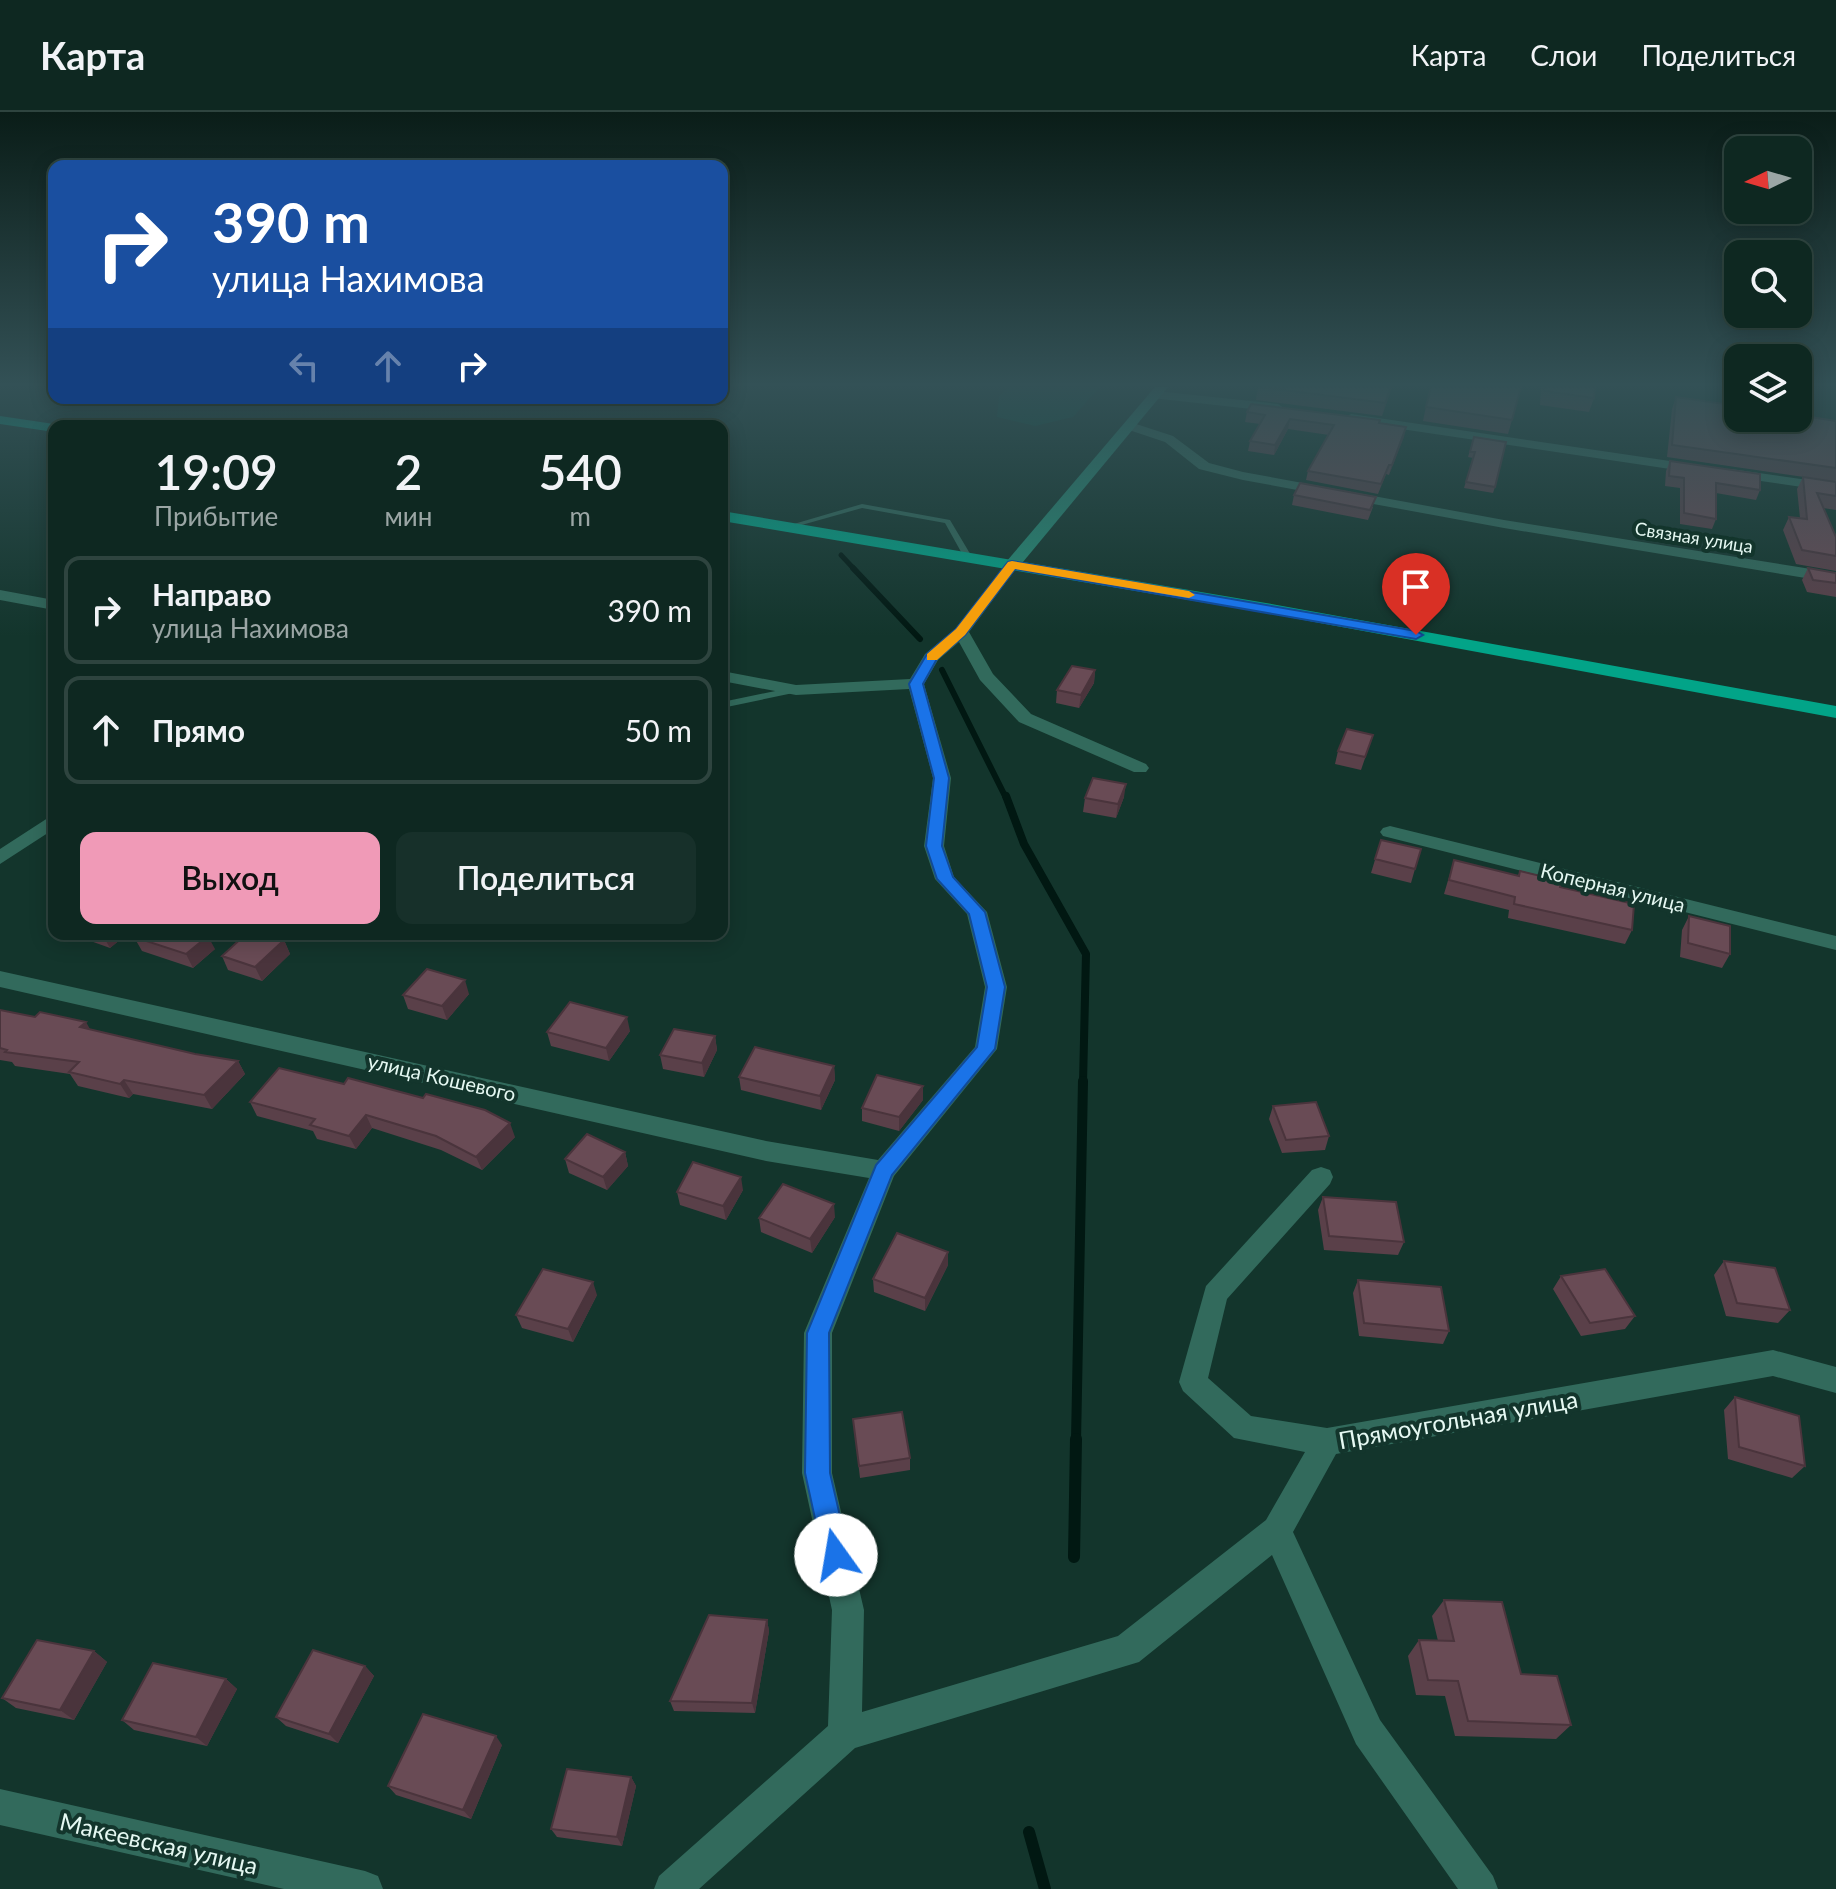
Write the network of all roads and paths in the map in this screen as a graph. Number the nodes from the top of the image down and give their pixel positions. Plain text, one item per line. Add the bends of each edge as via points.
1 (1093, 470) edge
2 (1219, 470) edge
3 (1709, 470) edge
4 (1836, 488) edge
5 (728, 517) edge
6 (791, 526) junction
7 (968, 557) junction
8 (1012, 565) junction
9 (1836, 578) edge
10 (0, 595) edge
11 (48, 604) edge
12 (961, 632) junction
13 (728, 677) edge
14 (916, 684) junction
15 (796, 690) junction
16 (728, 704) edge
17 (1836, 712) edge
18 (1140, 768) dead end
19 (48, 824) edge
20 (1390, 832) dead end
21 (0, 858) edge
22 (1836, 943) edge
23 (0, 979) edge
24 (884, 1171) junction
25 (1321, 1177) dead end
26 (1836, 1380) edge
27 (1327, 1442) junction
28 (1277, 1531) junction
29 (845, 1734) junction
30 (0, 1807) edge
31 (365, 1889) edge
32 (672, 1889) edge
33 (1480, 1889) edge

1 - 8 street
2 - 9 street, Связная улица via 1504,524
3 - 4 street
5 - 6 main road
6 - 7 main road
6 - 7 lane via 862,506 877,508 948,521
7 - 8 main road
8 - 12 street
8 - 17 main road
10 - 11 street
12 - 14 street via 931,657
12 - 18 street via 986,676 1025,718
13 - 15 street
14 - 15 street
14 - 24 street via 942,778 934,846 945,879 977,912 996,987 986,1049
15 - 16 lane
19 - 21 street
20 - 22 street, Коперная улица
23 - 24 street, улица Кошевого via 766,1151
24 - 29 street via 818,1333 817,1473 848,1610
25 - 27 street via 1215,1294 1193,1382 1244,1428
26 - 27 street, Прямоугольная улица via 1773,1363
27 - 28 street, Прямоугольная улица
28 - 29 street, Прямоугольная улица via 1127,1650
28 - 33 street via 1368,1732
29 - 32 street
30 - 31 street, Макеевская улица

